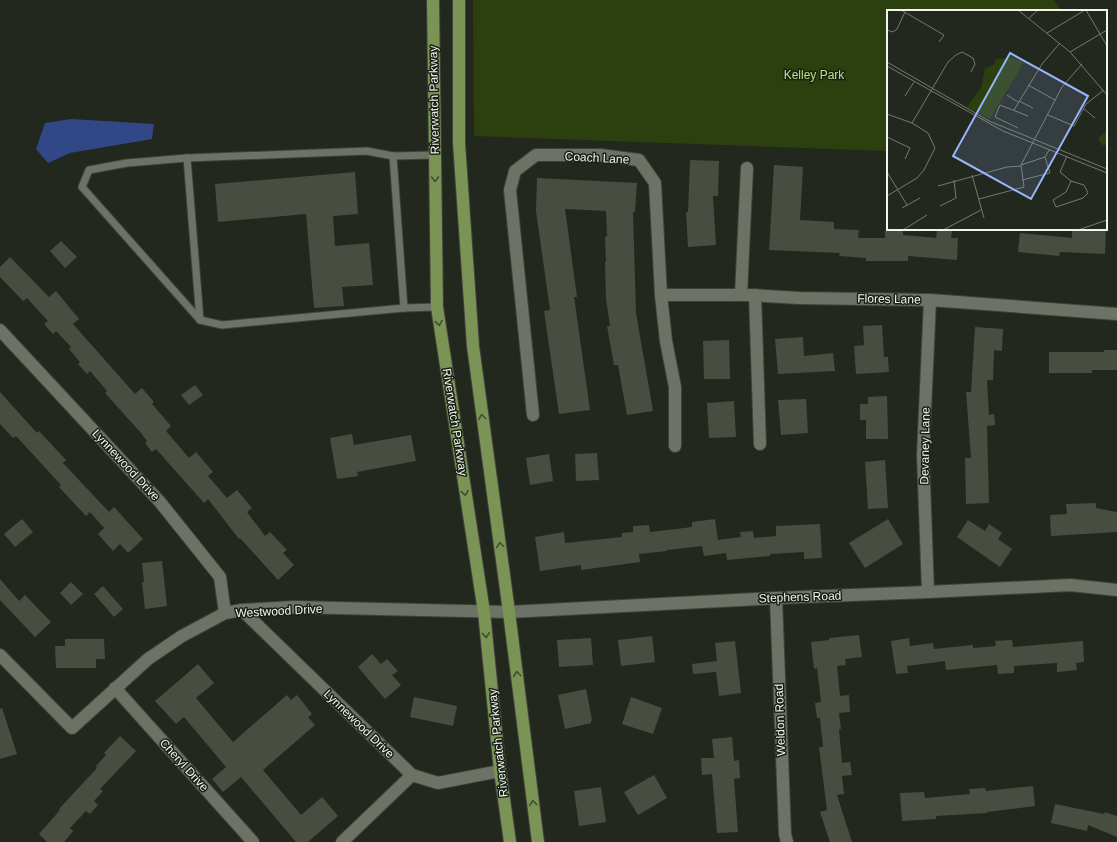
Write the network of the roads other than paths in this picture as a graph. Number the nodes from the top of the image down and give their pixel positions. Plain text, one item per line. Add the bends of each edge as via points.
1 (433, 0) edge
2 (459, 0) edge
3 (434, 155) junction
4 (393, 156) junction
5 (187, 158) junction
6 (747, 168) dead end
7 (661, 295) junction
8 (741, 295) junction
9 (755, 295) junction
10 (930, 300) junction
11 (437, 307) junction
12 (404, 308) junction
13 (1117, 314) edge
14 (200, 320) junction
15 (0, 330) edge
16 (533, 415) dead end
17 (760, 444) dead end
18 (675, 446) dead end
19 (1117, 590) edge
20 (928, 592) junction
21 (776, 598) junction
22 (242, 610) junction
23 (484, 612) junction
24 (509, 612) junction
25 (225, 613) junction
26 (0, 655) edge
27 (115, 688) junction
28 (500, 771) junction
29 (412, 775) junction
30 (253, 842) edge
31 (342, 842) edge
32 (510, 842) edge
33 (538, 842) edge
34 (787, 842) edge

1 - 3 main road, Riverwatch Parkway
24 -> 2 main road, Riverwatch Parkway via 473,346 460,143
3 - 4 lane
3 -> 11 main road, Riverwatch Parkway
4 - 5 lane via 367,151
4 - 12 lane
5 - 14 lane
5 - 14 lane via 127,163 89,170 82,187
6 - 8 street
7 - 8 street, Flores Lane
7 - 16 street, Coach Lane via 655,183 639,160 600,155 536,155 515,171 510,190
7 - 18 street, Coach Lane via 666,341 675,386
8 - 9 street, Flores Lane
9 - 10 street, Flores Lane
9 - 17 street
10 - 13 street, Flores Lane
10 - 20 street, Devaney Lane via 923,455
11 - 12 lane
11 -> 23 main road, Riverwatch Parkway
12 - 14 lane via 222,325
15 - 25 street, Lynnewood Drive via 160,502 220,577
19 - 20 street, Stephens Road via 1070,585
20 - 21 street, Stephens Road
21 - 24 street, Stephens Road
21 - 34 street, Weldon Road
22 - 23 street, Westwood Drive via 294,608
22 - 25 street, Westwood Drive
22 - 29 street, Lynnewood Drive
23 - 24 street, Stephens Road
23 -> 28 main road, Riverwatch Parkway
33 -> 24 main road, Riverwatch Parkway
25 - 27 street, Westwood Drive via 148,659
26 - 27 street, Westwood Drive via 72,728
27 - 30 street, Cheryl Drive
28 - 29 street, Lynnewood Drive via 438,783
28 - 32 main road, Riverwatch Parkway
29 - 31 street

